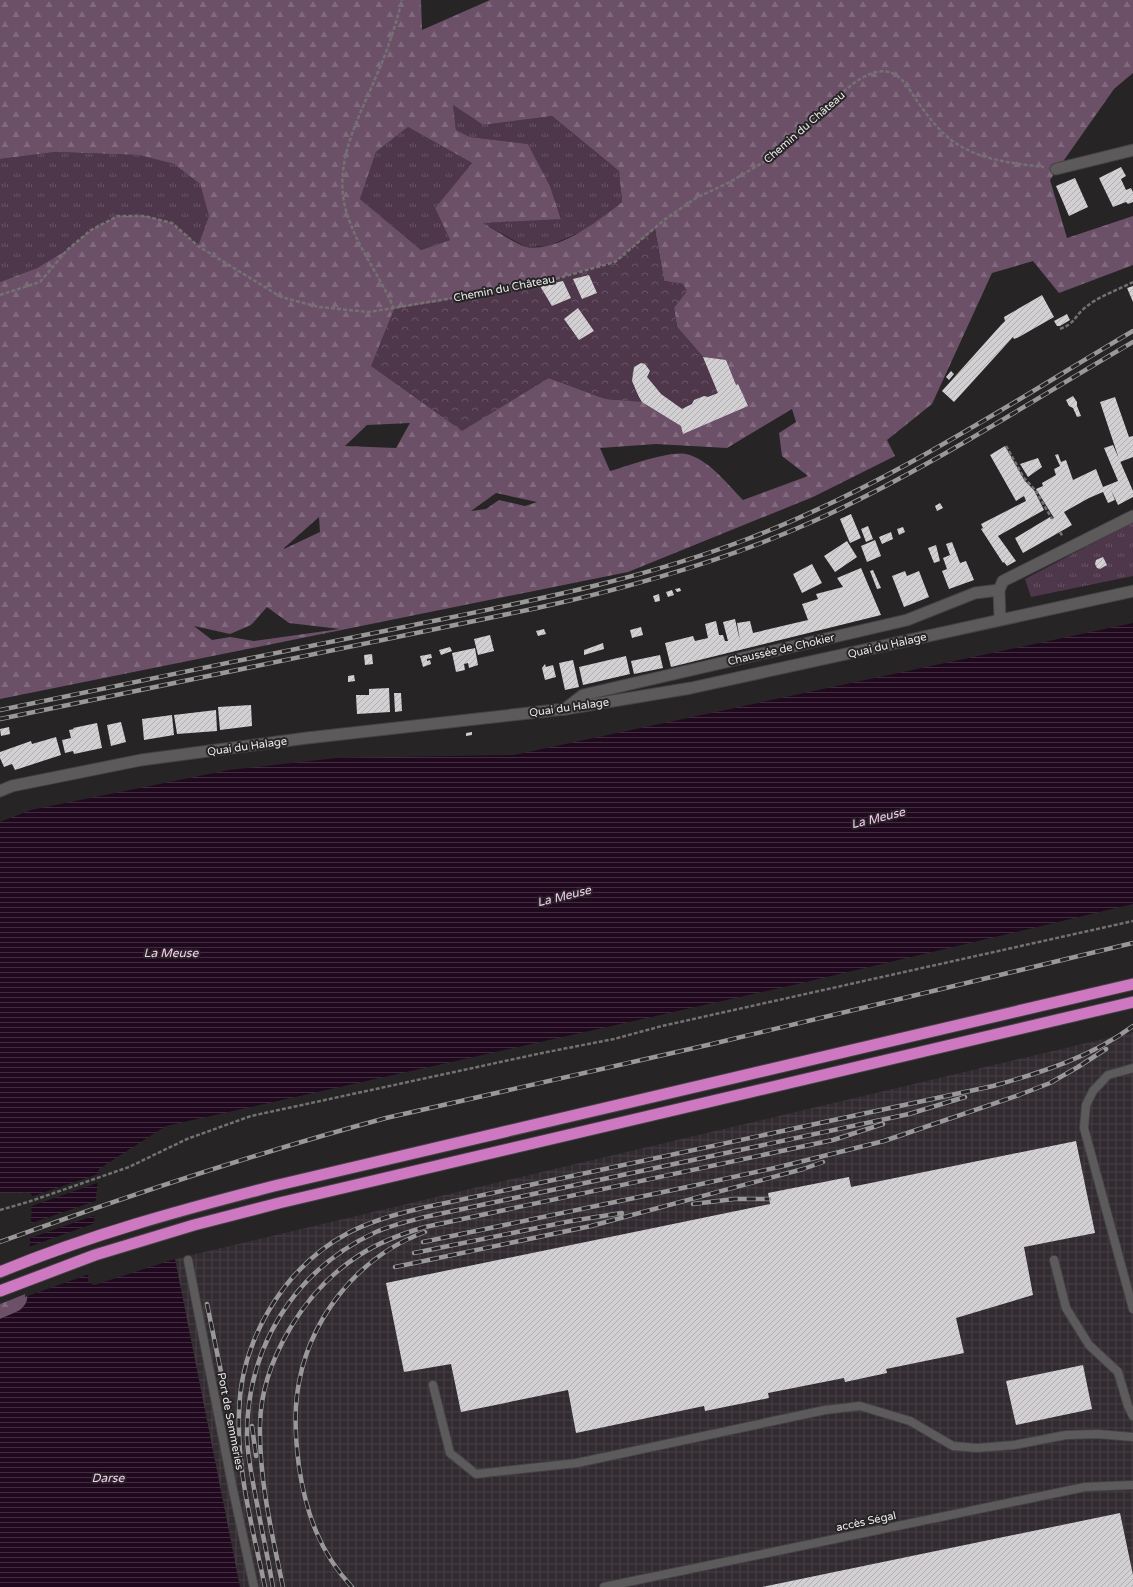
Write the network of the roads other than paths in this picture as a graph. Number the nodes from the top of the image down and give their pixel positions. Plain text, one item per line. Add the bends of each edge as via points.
1 (1133, 150) edge
2 (1056, 169) road end
3 (1133, 516) edge
4 (999, 590) junction
5 (1133, 591) edge
6 (1000, 619) junction
7 (565, 709) junction
8 (0, 791) edge
9 (1132, 984) edge
10 (1133, 1002) edge
11 (1133, 1068) edge
12 (188, 1260) dead end
13 (1054, 1260) dead end
14 (0, 1272) edge
15 (0, 1290) edge
16 (1133, 1309) edge
17 (433, 1385) dead end
18 (1133, 1416) edge
19 (1133, 1437) edge
20 (1133, 1485) edge
21 (254, 1587) edge
22 (604, 1587) edge

1 - 2 main road
3 - 4 main road via 1003,581
4 - 6 main road
4 - 7 main road, Chaussée de Chokier via 975,593 907,620 584,694
5 - 6 main road, Quai du Halage
6 - 7 main road, Quai du Halage via 691,688
7 - 8 main road, Quai du Halage via 307,738 141,760 12,786
9 - 14 highway via 274,1186 96,1236
10 - 15 highway via 279,1203 94,1255
11 - 16 lane via 1108,1075 1093,1091 1086,1105 1084,1128
12 - 21 lane, Port de Semmeries
13 - 18 lane via 1066,1308 1089,1345 1118,1372
17 - 19 lane via 450,1453 476,1474 577,1462 825,1410 860,1406 910,1421 953,1446 977,1448 1014,1445 1066,1435
20 - 22 lane, accès Ségal via 1085,1487

